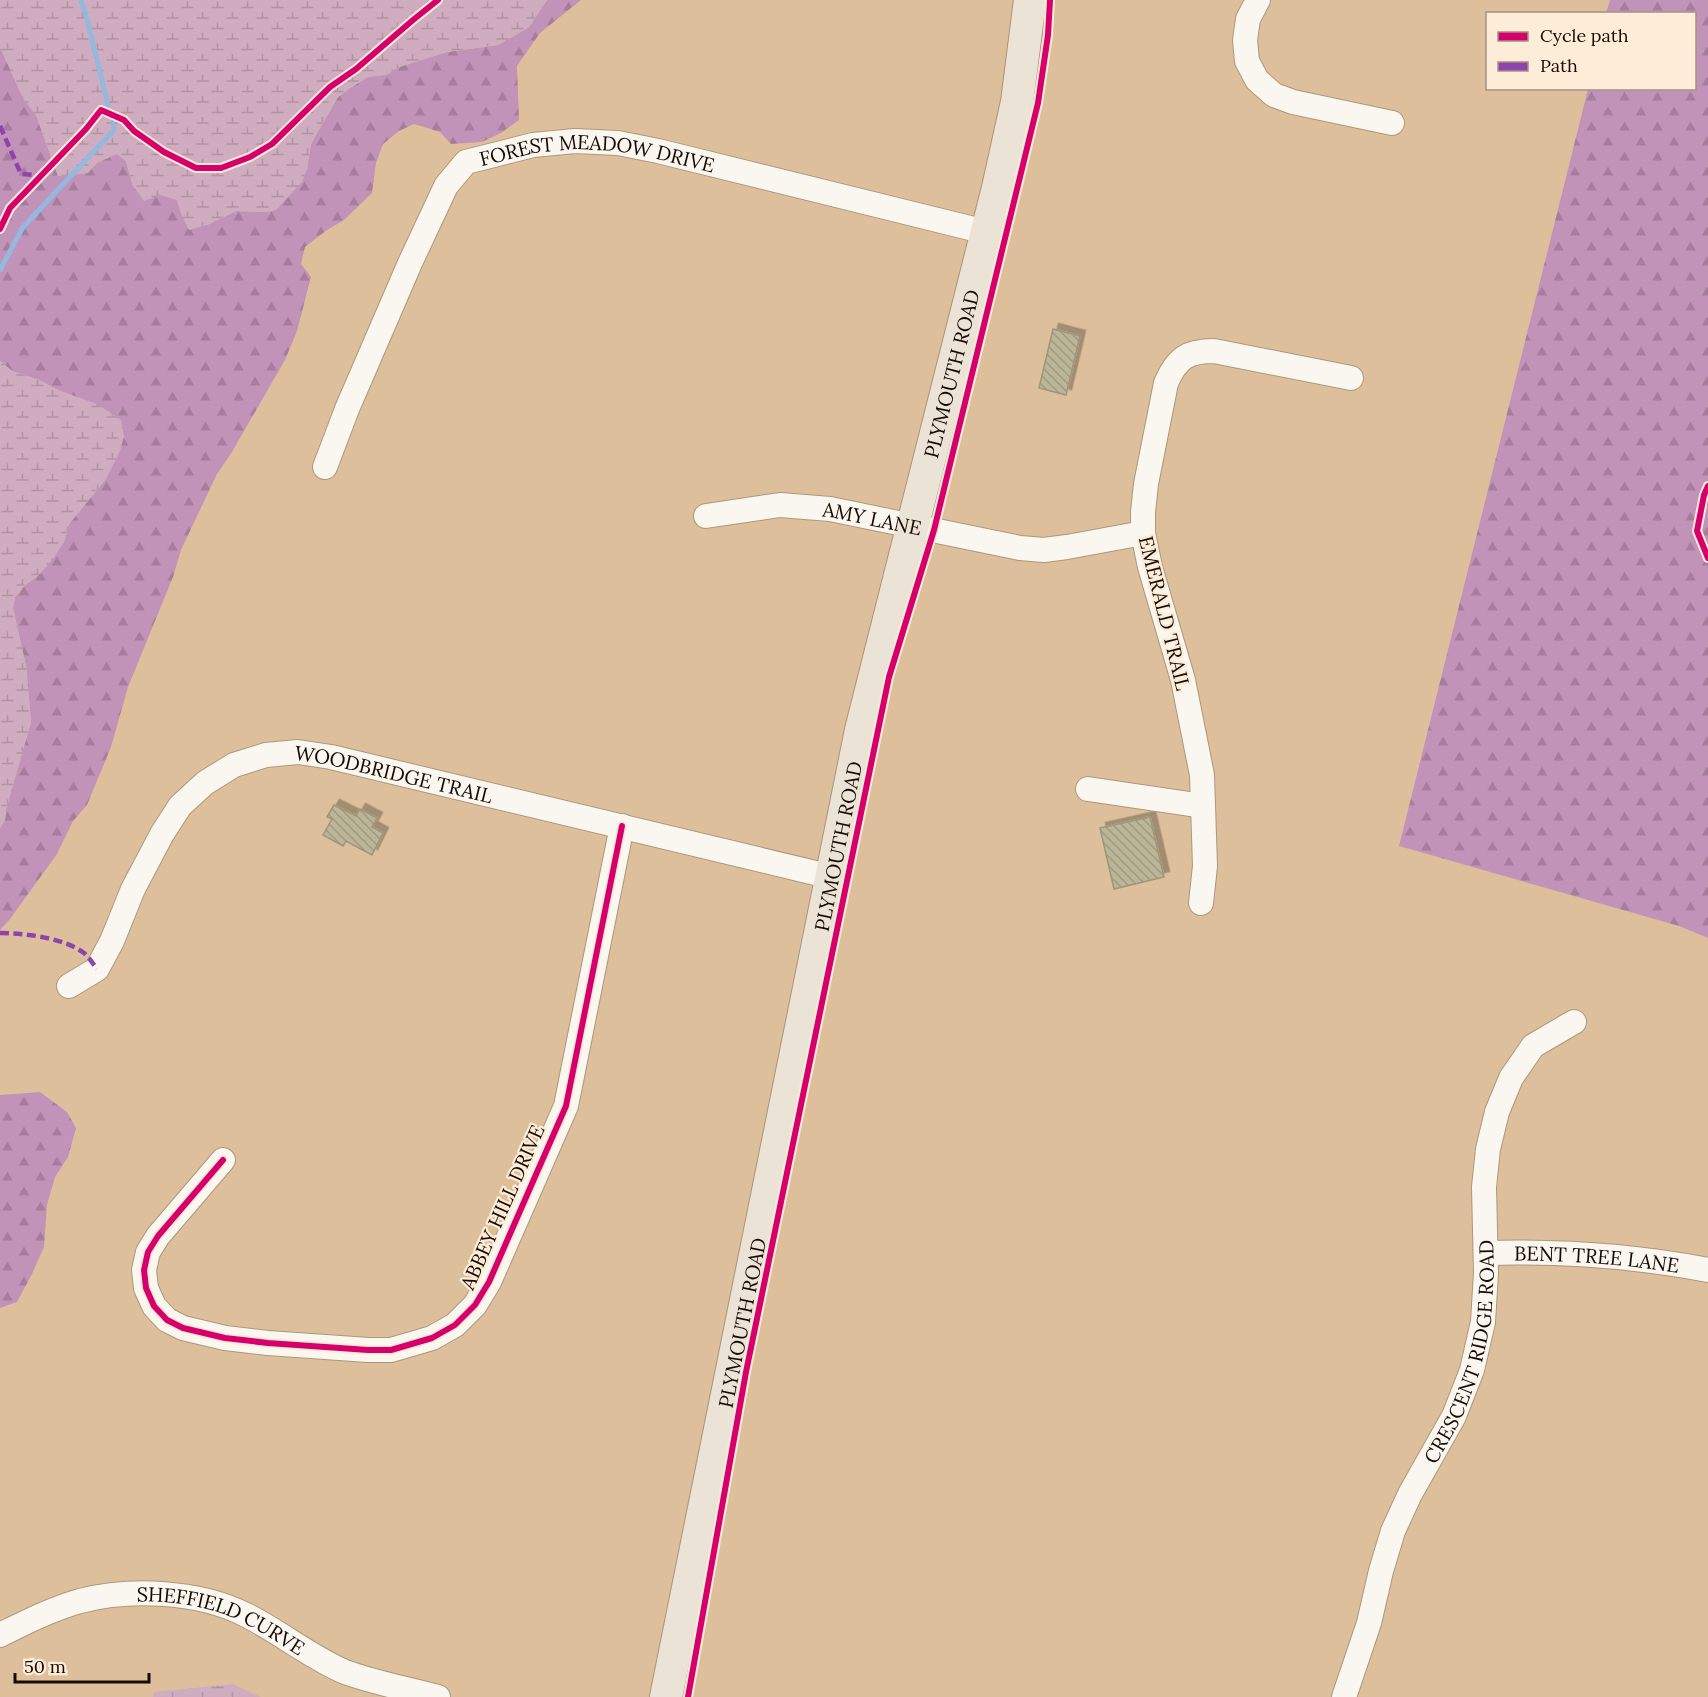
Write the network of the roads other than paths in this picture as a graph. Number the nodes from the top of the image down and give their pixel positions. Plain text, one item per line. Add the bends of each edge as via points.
1 (1030, 0) edge
2 (1258, 0) edge
3 (1392, 123) dead end
4 (987, 232) junction
5 (1351, 378) dead end
6 (325, 467) dead end
7 (706, 516) dead end
8 (913, 526) junction
9 (1143, 533) junction
10 (1088, 789) dead end
11 (1203, 806) junction
12 (622, 826) junction
13 (832, 877) junction
14 (1201, 903) dead end
15 (69, 986) dead end
16 (1574, 1022) dead end
17 (223, 1160) dead end
18 (1486, 1253) junction
19 (1708, 1270) edge
20 (0, 1635) edge
21 (438, 1697) edge
22 (666, 1697) edge
23 (1344, 1697) edge

1 - 4 main road, PLYMOUTH ROAD via 1017,102
2 - 3 street via 1248,19 1245,40 1247,61 1257,80 1274,95 1293,102
4 - 6 street, FOREST MEADOW DRIVE via 618,143 575,141 533,145 466,162 446,186
4 - 8 main road, PLYMOUTH ROAD
5 - 9 street, EMERALD TRAIL via 1214,351 1198,351 1184,357 1166,383 1146,484
7 - 8 street, AMY LANE via 780,505 830,509
8 - 9 street, AMY LANE via 1044,550
8 - 13 main road, PLYMOUTH ROAD via 861,730
9 - 11 street, EMERALD TRAIL via 1183,680 1202,775
10 - 11 street
11 - 14 street, EMERALD TRAIL via 1205,866
12 - 13 street, WOODBRIDGE TRAIL
12 - 15 street, WOODBRIDGE TRAIL via 331,757 298,752 266,755 234,765 205,783 180,806 133,889 97,969
12 - 17 street, ABBEY HILL DRIVE via 566,1106 489,1282 476,1305 455,1325 432,1338 392,1350 368,1350 225,1338 167,1320 154,1306 146,1288 148,1252
13 - 22 main road, PLYMOUTH ROAD
16 - 18 street, CRESCENT RIDGE ROAD via 1533,1046 1511,1077 1497,1112 1484,1187
18 - 19 street, BENT TREE LANE via 1629,1258
18 - 23 street, CRESCENT RIDGE ROAD via 1483,1322 1472,1370 1454,1416 1393,1531 1369,1623
20 - 21 street, SHEFFIELD CURVE via 81,1601 122,1594 163,1594 204,1600 243,1614 346,1672

